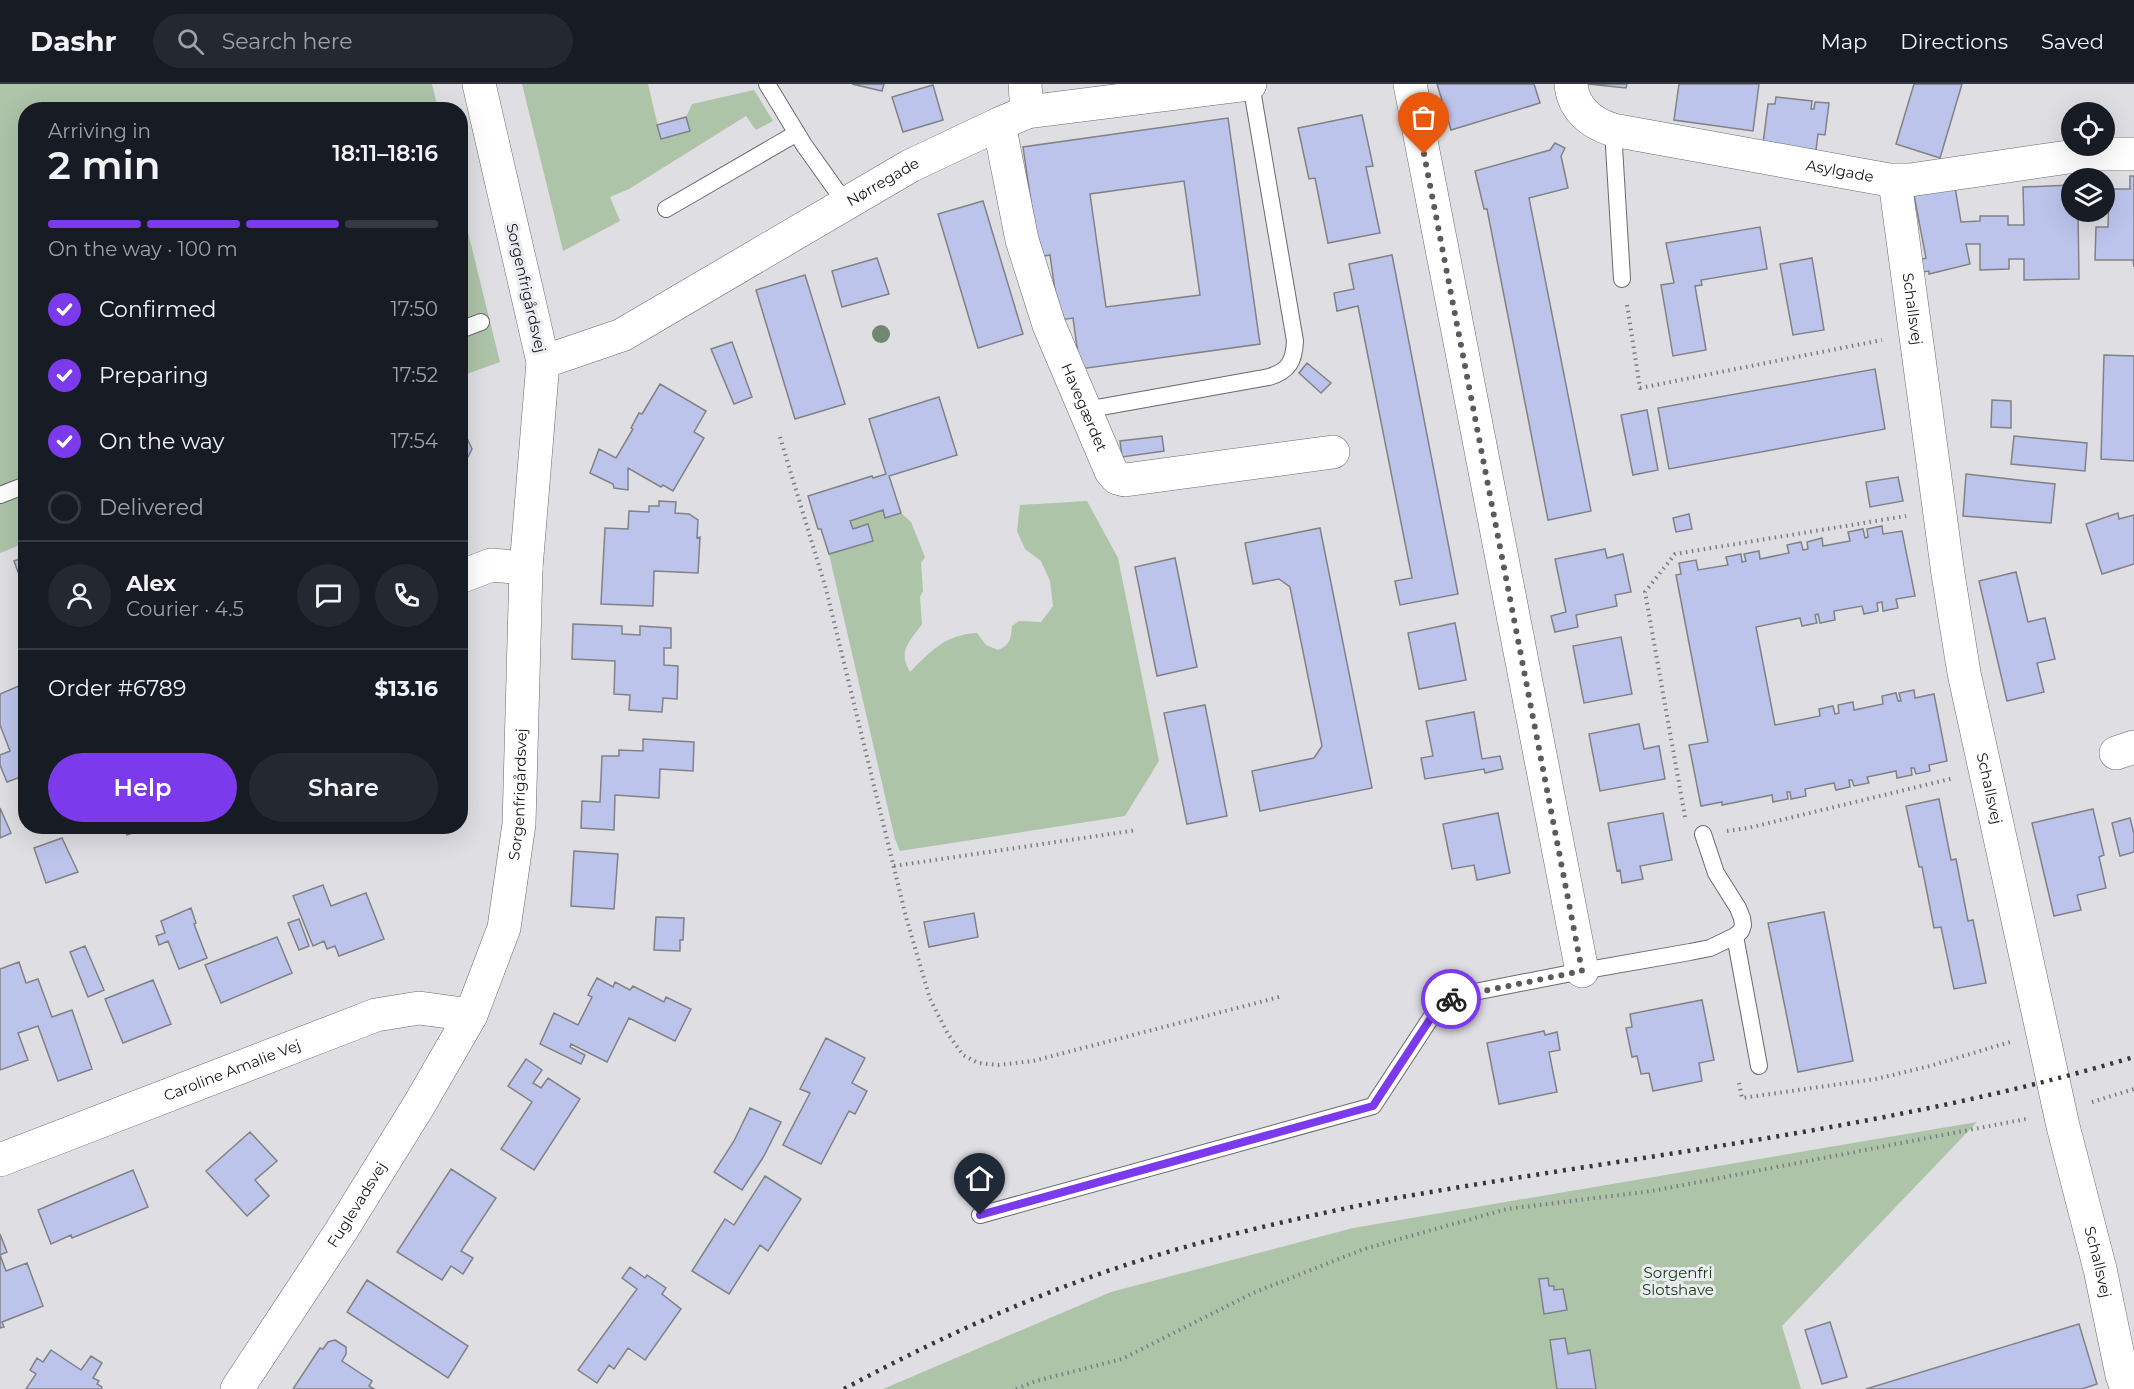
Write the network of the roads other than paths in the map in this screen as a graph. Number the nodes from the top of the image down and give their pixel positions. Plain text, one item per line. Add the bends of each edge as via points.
1 (479, 84) edge
2 (767, 84) edge
3 (1250, 84) edge
4 (1410, 84) edge
5 (1571, 84) edge
6 (1017, 107) edge
7 (1613, 130) junction
8 (797, 134) junction
9 (2134, 154) edge
10 (1895, 181) junction
11 (846, 204) junction
12 (666, 210) dead end
13 (1622, 279) road end
14 (481, 322) dead end
15 (468, 327) edge
16 (543, 362) junction
17 (1085, 410) junction
18 (1333, 452) dead end
19 (18, 488) edge
20 (0, 495) edge
21 (526, 568) junction
22 (468, 574) edge
23 (1703, 834) road end
24 (1735, 936) junction
25 (1582, 971) junction
26 (471, 1015) junction
27 (1759, 1066) dead end
28 (0, 1160) edge
29 (980, 1215) dead end
30 (2127, 1378) edge
31 (237, 1389) edge

1 - 16 street, Sorgenfrigårdsvej
2 - 8 lane
3 - 6 street, Nørregade
3 - 17 lane via 1295,356 1279,374 1269,377
4 - 25 street
5 - 7 street, Asylgade via 1574,99 1587,117
6 - 11 street, Nørregade
6 - 17 street, Havegærdet via 1022,240 1049,325
7 - 10 street, Asylgade
7 - 13 lane
8 - 11 lane
8 - 12 lane
9 - 10 street, Asylgade via 2089,154
10 - 30 street, Schallsvej via 1964,673 2063,1126
11 - 16 street, Nørregade via 622,335
14 - 15 lane
16 - 21 street, Sorgenfrigårdsvej
17 - 18 street, Havegærdet via 1111,471 1125,480
19 - 20 lane
21 - 22 street via 491,565
21 - 26 street, Sorgenfrigårdsvej via 519,824 504,928
23 - 24 lane via 1716,873 1742,918 1741,931
24 - 25 lane via 1710,948
24 - 27 lane
25 - 29 lane via 1459,996 1440,1004 1373,1106
26 - 28 street, Caroline Amalie Vej via 419,1008 376,1015
26 - 31 street, Fuglevadsvej via 347,1221

